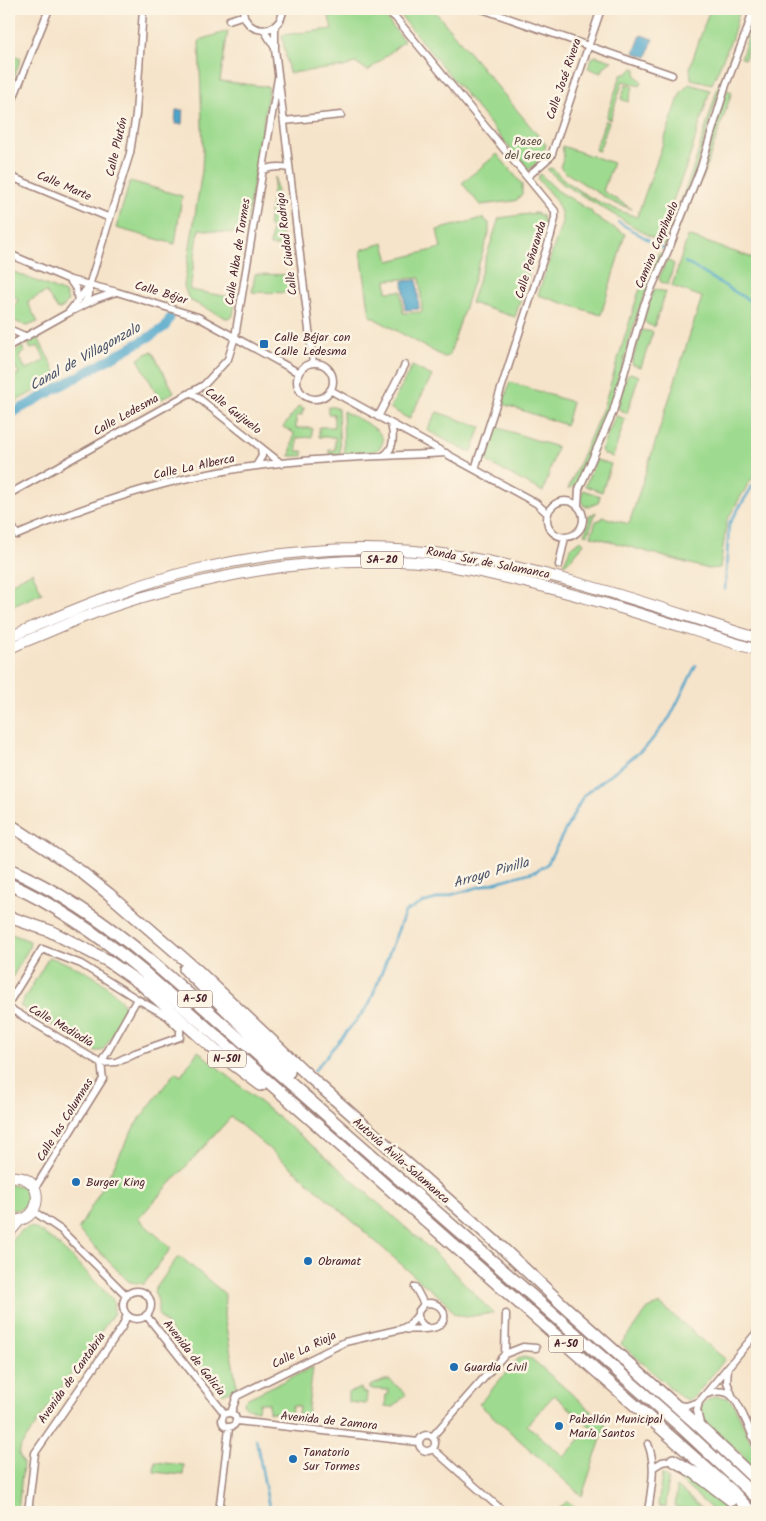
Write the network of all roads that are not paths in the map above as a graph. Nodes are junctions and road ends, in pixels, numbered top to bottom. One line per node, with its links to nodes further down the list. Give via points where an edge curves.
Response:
1 (49, 9): 18 (street)
2 (143, 9): 25 (street, Calle Plutón, via 130,153)
3 (283, 9): 12 (street)
4 (384, 9): 10 (street, Calle Peñaranda)
5 (392, 9): 10 (street, Calle Peñaranda)
6 (482, 9): 14 (street)
7 (600, 9): 14 (street, Calle José Rivera)
8 (753, 9): 48 (street, Camino Carpihuelo, via 701,167 644,305 613,412)
9 (243, 12): 11 (street); 13 (street, via 248,23)
10 (395, 17): 24 (street, Calle Peñaranda)
11 (229, 20)
12 (275, 26): 13 (street); 15 (street, Calle Ciudad Rodrigo)
13 (264, 30): 15 (street, Calle Ciudad Rodrigo)
14 (588, 46): 16 (street); 24 (street, Calle José Rivera, via 551,156)
15 (275, 49): 17 (street, Calle Ciudad Rodrigo)
16 (672, 75)
17 (278, 78): 20 (street, Calle Ciudad Rodrigo); 22 (street, Calle Alba de Tormes)
18 (9, 109)
19 (341, 115): 20 (street)
20 (284, 122): 21 (street, Calle Ciudad Rodrigo)
21 (289, 168): 22 (street); 35 (street, Calle Ciudad Rodrigo)
22 (263, 170): 33 (street, Calle Alba de Tormes)
23 (9, 176): 25 (street, Calle Marte)
24 (527, 177): 47 (street, Calle Peñaranda, via 555,211 555,218)
25 (110, 218): 28 (street, Calle Plutón)
26 (9, 254): 27 (street, Calle Béjar)
27 (70, 280): 28 (street, Calle Béjar); 30 (street)
28 (89, 286): 29 (street, Calle Béjar); 30 (street, Calle Plutón, via 90,295)
29 (118, 292): 30 (street); 33 (street, Calle Béjar, via 184,311)
30 (80, 304): 32 (street)
31 (9, 330): 32 (street)
32 (27, 337): 34 (street)
33 (235, 337): 37 (street, Calle Béjar); 39 (street, Calle Ledesma, via 222,367)
34 (9, 346)
35 (313, 363): 37 (street); 38 (street, via 321,364 330,371 333,379)
36 (405, 365): 40 (street)
37 (300, 373): 38 (street, via 298,384 306,396 321,398)
38 (330, 390): 40 (street)
39 (191, 392): 42 (street, Calle Guijuelo); 49 (street, Calle Ledesma)
40 (378, 417): 41 (street)
41 (391, 424): 43 (street); 44 (street, via 392,442)
42 (261, 448): 45 (street, Calle Guijuelo); 46 (street, Calle Guijuelo, via 262,456)
43 (446, 453): 44 (street, Calle La Alberca); 47 (street)
44 (383, 457): 45 (street, Calle La Alberca)
45 (282, 464): 46 (street, Calle La Alberca)
46 (256, 466): 55 (street, Calle La Alberca, via 141,490 81,509 17,535)
47 (475, 469): 51 (street)
48 (579, 489): 50 (street, Camino Carpihuelo); 53 (street, Camino Carpihuelo)
49 (9, 494)
50 (567, 501): 52 (street); 53 (street)
51 (536, 503): 52 (street); 54 (street)
52 (553, 505): 54 (street)
53 (578, 505): 56 (street, via 583,516 581,528 572,536)
54 (548, 514): 56 (street, via 551,530)
55 (9, 520)
56 (565, 537): 57 (street)
57 (559, 565)
58 (9, 637): 59 (main road, Ronda Sur de Salamanca / SA-20, via 130,589 197,569 295,552 355,549 400,550 491,562 585,584)
59 (757, 638)
60 (9, 649): 61 (main road, Ronda Sur de Salamanca / SA-20, via 135,599 204,580 295,564 401,560 456,567 538,584)
61 (757, 650)
62 (9, 824): 65 (highway, via 52,851)
63 (9, 869): 72 (highway, Autovía Ávila-Salamanca / A-50, via 68,900 121,936)
64 (9, 884): 71 (highway, A-50, via 63,913 117,950)
65 (109, 894): 72 (highway, via 267,1052 341,1118); 97 (highway)
66 (9, 918): 71 (highway, N-501, via 50,931 108,961 141,984 217,1052 305,1123)
67 (137, 999): 68 (street, via 81,964 42,949); 70 (street, Calle las Columnas); 70 (street, via 167,1016 180,1029 180,1037 116,1062)
68 (9, 1002)
69 (9, 1008): 70 (street, Calle Mediodía)
70 (101, 1062): 74 (street, Calle las Columnas, via 103,1079)
71 (330, 1137): 80 (highway, A-50)
72 (366, 1149): 110 (highway, Autovía Ávila-Salamanca / A-50)
73 (9, 1177): 74 (main road, via 28,1180)
74 (35, 1188): 75 (main road, via 37,1204)
75 (33, 1211): 78 (main road); 82 (street, via 61,1230)
76 (9, 1219): 78 (main road)
77 (414, 1219): 80 (highway)
78 (20, 1220): 79 (main road)
79 (9, 1233)
80 (447, 1239): 116 (highway, A-50, via 691,1454)
81 (415, 1287): 83 (street)
82 (126, 1296): 85 (street, via 123,1307); 86 (street, via 134,1291 145,1294 150,1307)
83 (424, 1304): 87 (street); 88 (street, via 433,1302 443,1310 441,1323)
84 (506, 1314): 92 (street)
85 (127, 1315): 86 (street, via 135,1318); 111 (street, Avenida de Cantabria, via 35,1453)
86 (146, 1315): 98 (street, Avenida de Galicia)
87 (418, 1316): 88 (street, via 421,1324); 89 (street, Calle La Rioja)
88 (429, 1328): 89 (street, Calle La Rioja)
89 (401, 1329): 98 (street, Calle La Rioja, via 345,1342 237,1396)
90 (757, 1332): 93 (street)
91 (536, 1348): 92 (street, via 523,1347)
92 (505, 1354): 102 (street)
93 (728, 1367): 94 (street); 95 (street, via 727,1382)
94 (706, 1395): 95 (street, via 721,1392); 96 (street)
95 (732, 1395): 105 (street)
96 (699, 1402): 97 (street); 101 (street)
97 (675, 1405): 101 (highway)
98 (228, 1414): 99 (street, via 236,1416); 100 (street, via 222,1422)
99 (237, 1421): 100 (street); 103 (street, Avenida de Zamora)
100 (229, 1428): 112 (street)
101 (701, 1428): 109 (highway)
102 (432, 1437): 103 (street, via 424,1435); 106 (street)
103 (418, 1442): 106 (street, via 423,1451)
104 (648, 1444): 108 (street)
105 (757, 1446)
106 (433, 1449): 113 (street)
107 (673, 1460): 108 (street); 115 (highway, via 695,1472)
108 (654, 1467): 114 (street)
109 (757, 1481)
110 (757, 1498)
111 (28, 1512)
112 (219, 1512)
113 (504, 1512)
114 (648, 1512)
115 (742, 1512)
116 (751, 1512)

